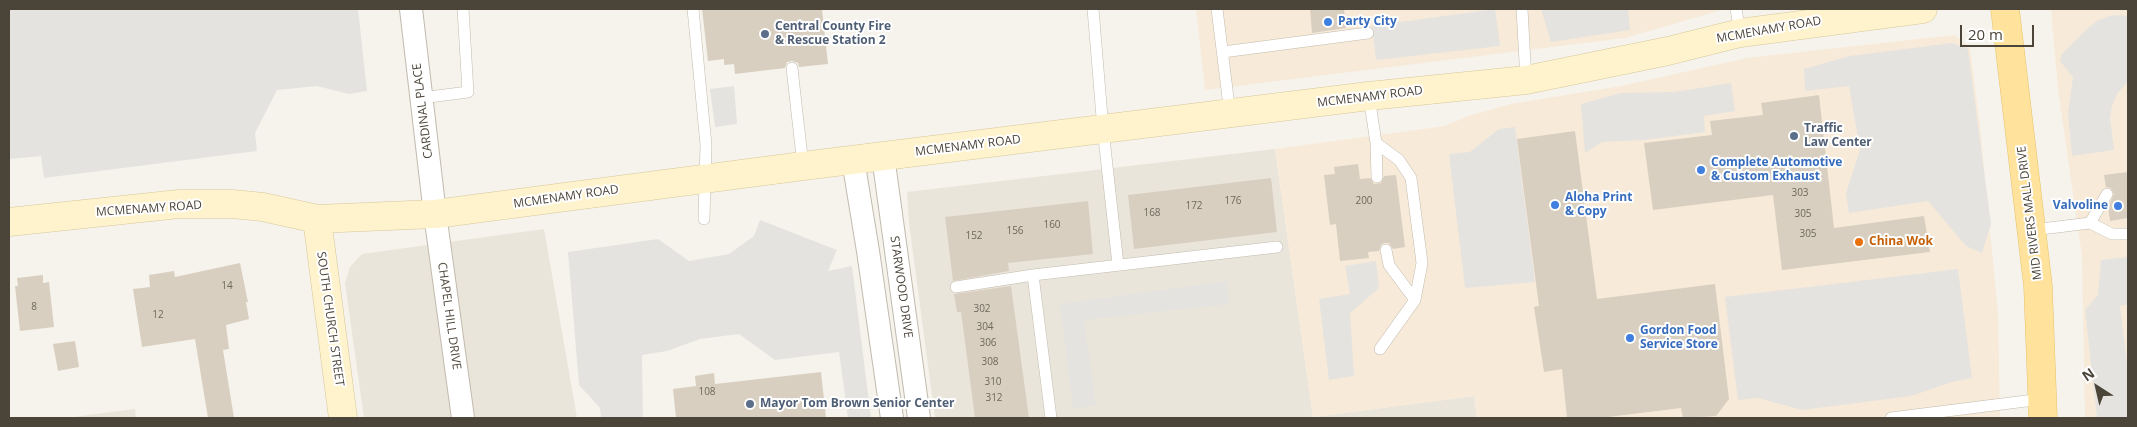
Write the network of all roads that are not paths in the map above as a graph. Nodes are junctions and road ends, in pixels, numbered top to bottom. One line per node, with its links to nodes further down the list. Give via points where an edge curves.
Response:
1 (410, 9): 15 (street, CARDINAL PLACE)
2 (463, 9): 15 (lane, via 468,92)
3 (693, 9): 23 (lane, via 706,145)
4 (1093, 9): 17 (lane)
5 (1217, 9): 11 (lane)
6 (1522, 9): 13 (lane)
7 (1923, 9): 9 (street, MCMENAMY ROAD)
8 (2005, 9): 30 (main road, MID RIVERS MALL DRIVE)
9 (1738, 21): 13 (street, MCMENAMY ROAD, via 1668,51)
10 (1368, 33): 11 (lane)
11 (1223, 52): 16 (lane)
12 (792, 68): 21 (lane)
13 (1526, 80): 14 (street, MCMENAMY ROAD)
14 (1369, 96): 16 (street, MCMENAMY ROAD); 18 (lane)
15 (421, 98): 25 (street, CARDINAL PLACE)
16 (1230, 114): 17 (street, MCMENAMY ROAD)
17 (1103, 129): 19 (street, MCMENAMY ROAD); 34 (lane)
18 (1376, 143): 22 (lane); 37 (lane, via 1399,160 1410,178 1422,263)
19 (883, 156): 20 (street, MCMENAMY ROAD); 43 (street, STARWOOD DRIVE)
20 (853, 160): 21 (street, MCMENAMY ROAD); 42 (street)
21 (803, 166): 23 (street, MCMENAMY ROAD)
22 (1377, 177)
23 (705, 178): 25 (street, MCMENAMY ROAD); 26 (lane)
24 (2106, 194): 29 (lane)
25 (434, 214): 27 (street, MCMENAMY ROAD); 41 (street, CHAPEL HILL DRIVE)
26 (704, 218)
27 (317, 219): 28 (street, MCMENAMY ROAD, via 263,207 179,204); 40 (street, SOUTH CHURCH STREET)
28 (9, 222)
29 (2090, 223): 30 (lane); 31 (lane, via 2112,234)
30 (2033, 230): 39 (main road, MID RIVERS MALL DRIVE)
31 (2128, 234)
32 (1277, 246): 34 (lane)
33 (1386, 250): 37 (lane, via 1389,265)
34 (1118, 266): 35 (lane)
35 (1033, 275): 36 (lane); 44 (lane)
36 (956, 287)
37 (1415, 300): 38 (lane)
38 (1380, 349)
39 (2043, 408): 45 (lane)
40 (343, 418)
41 (463, 418)
42 (892, 418)
43 (919, 418)
44 (1051, 418)
45 (1891, 418)

